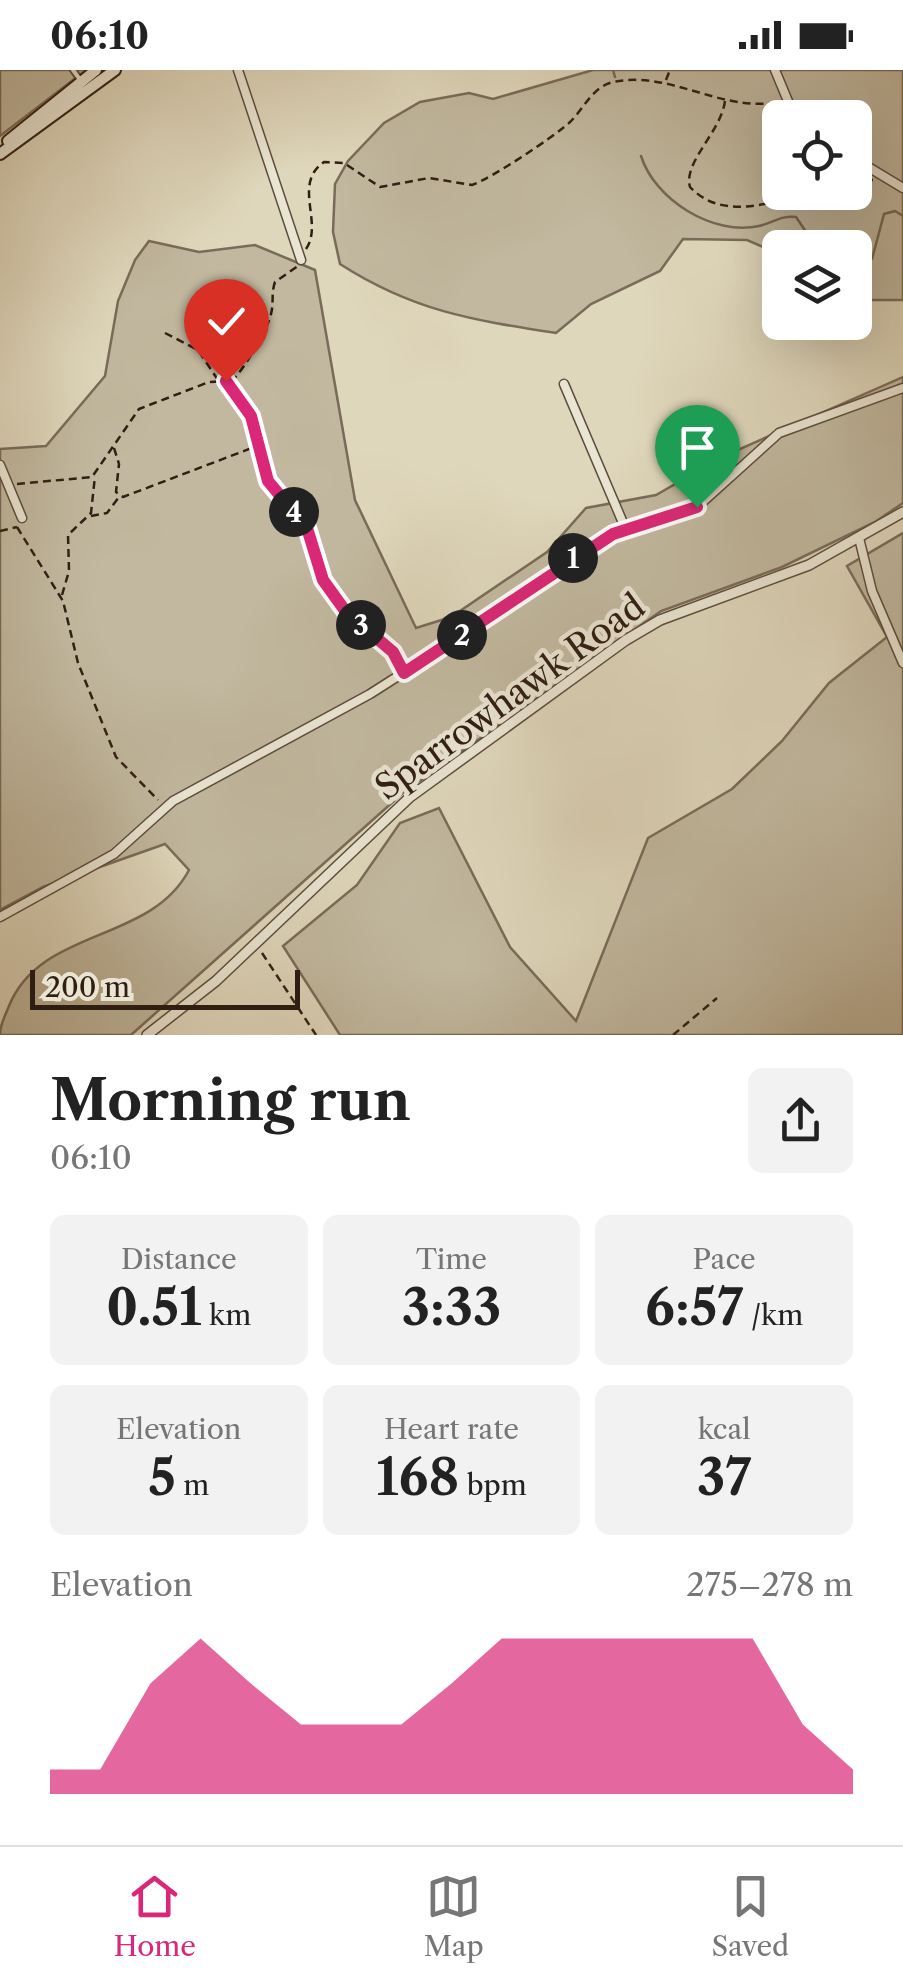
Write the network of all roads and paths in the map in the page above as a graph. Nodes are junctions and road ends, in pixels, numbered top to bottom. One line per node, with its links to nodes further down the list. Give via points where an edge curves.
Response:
1 (73, 70): 6 (lane)
2 (115, 70): 6 (main road)
3 (238, 70): 17 (street)
4 (670, 70): 7 (path)
5 (776, 70): 8 (street)
6 (88, 79): 11 (main road)
7 (665, 81): 9 (path); 17 (path, via 602,86 567,125 472,185 429,178 380,186 344,164 324,162 309,185 312,237)
8 (785, 100)
9 (725, 101): 10 (path); 16 (path, via 719,127 688,173 690,186 707,202 729,208)
10 (762, 103)
11 (0, 151)
12 (872, 169): 14 (street)
13 (872, 180): 14 (path)
14 (890, 180): 15 (street)
15 (903, 188)
16 (762, 201)
17 (299, 257): 20 (path, via 294,271 275,282 268,324)
18 (165, 333): 19 (path, via 198,350)
19 (218, 380): 20 (path); 24 (path, via 140,409)
20 (230, 383): 23 (path, via 251,416)
21 (564, 384): 32 (street)
22 (903, 388): 32 (street, via 778,433 697,507)
23 (258, 446): 28 (path); 37 (path, via 268,481 307,528 323,580 346,612 393,652)
24 (113, 448): 26 (path); 28 (path)
25 (0, 465): 27 (street)
26 (95, 474): 27 (path); 30 (path)
27 (8, 484): 31 (street)
28 (120, 496): 30 (path, via 107,513)
29 (903, 512): 34 (street, Sparrowhawk Road)
30 (90, 516): 35 (path, via 68,535)
31 (20, 522): 33 (path); 35 (path)
32 (626, 530): 37 (street)
33 (0, 531)
34 (859, 538): 36 (street, via 872,592); 40 (street, Sparrowhawk Road, via 626,640 410,797)
35 (62, 599): 38 (path, via 78,663 116,757)
36 (903, 663)
37 (404, 673): 38 (street)
38 (164, 807): 39 (street, via 114,854)
39 (0, 917)
40 (256, 944): 42 (street, Sparrowhawk Road); 43 (path)
41 (718, 998): 44 (path)
42 (147, 1035)
43 (316, 1035)
44 (673, 1035)

